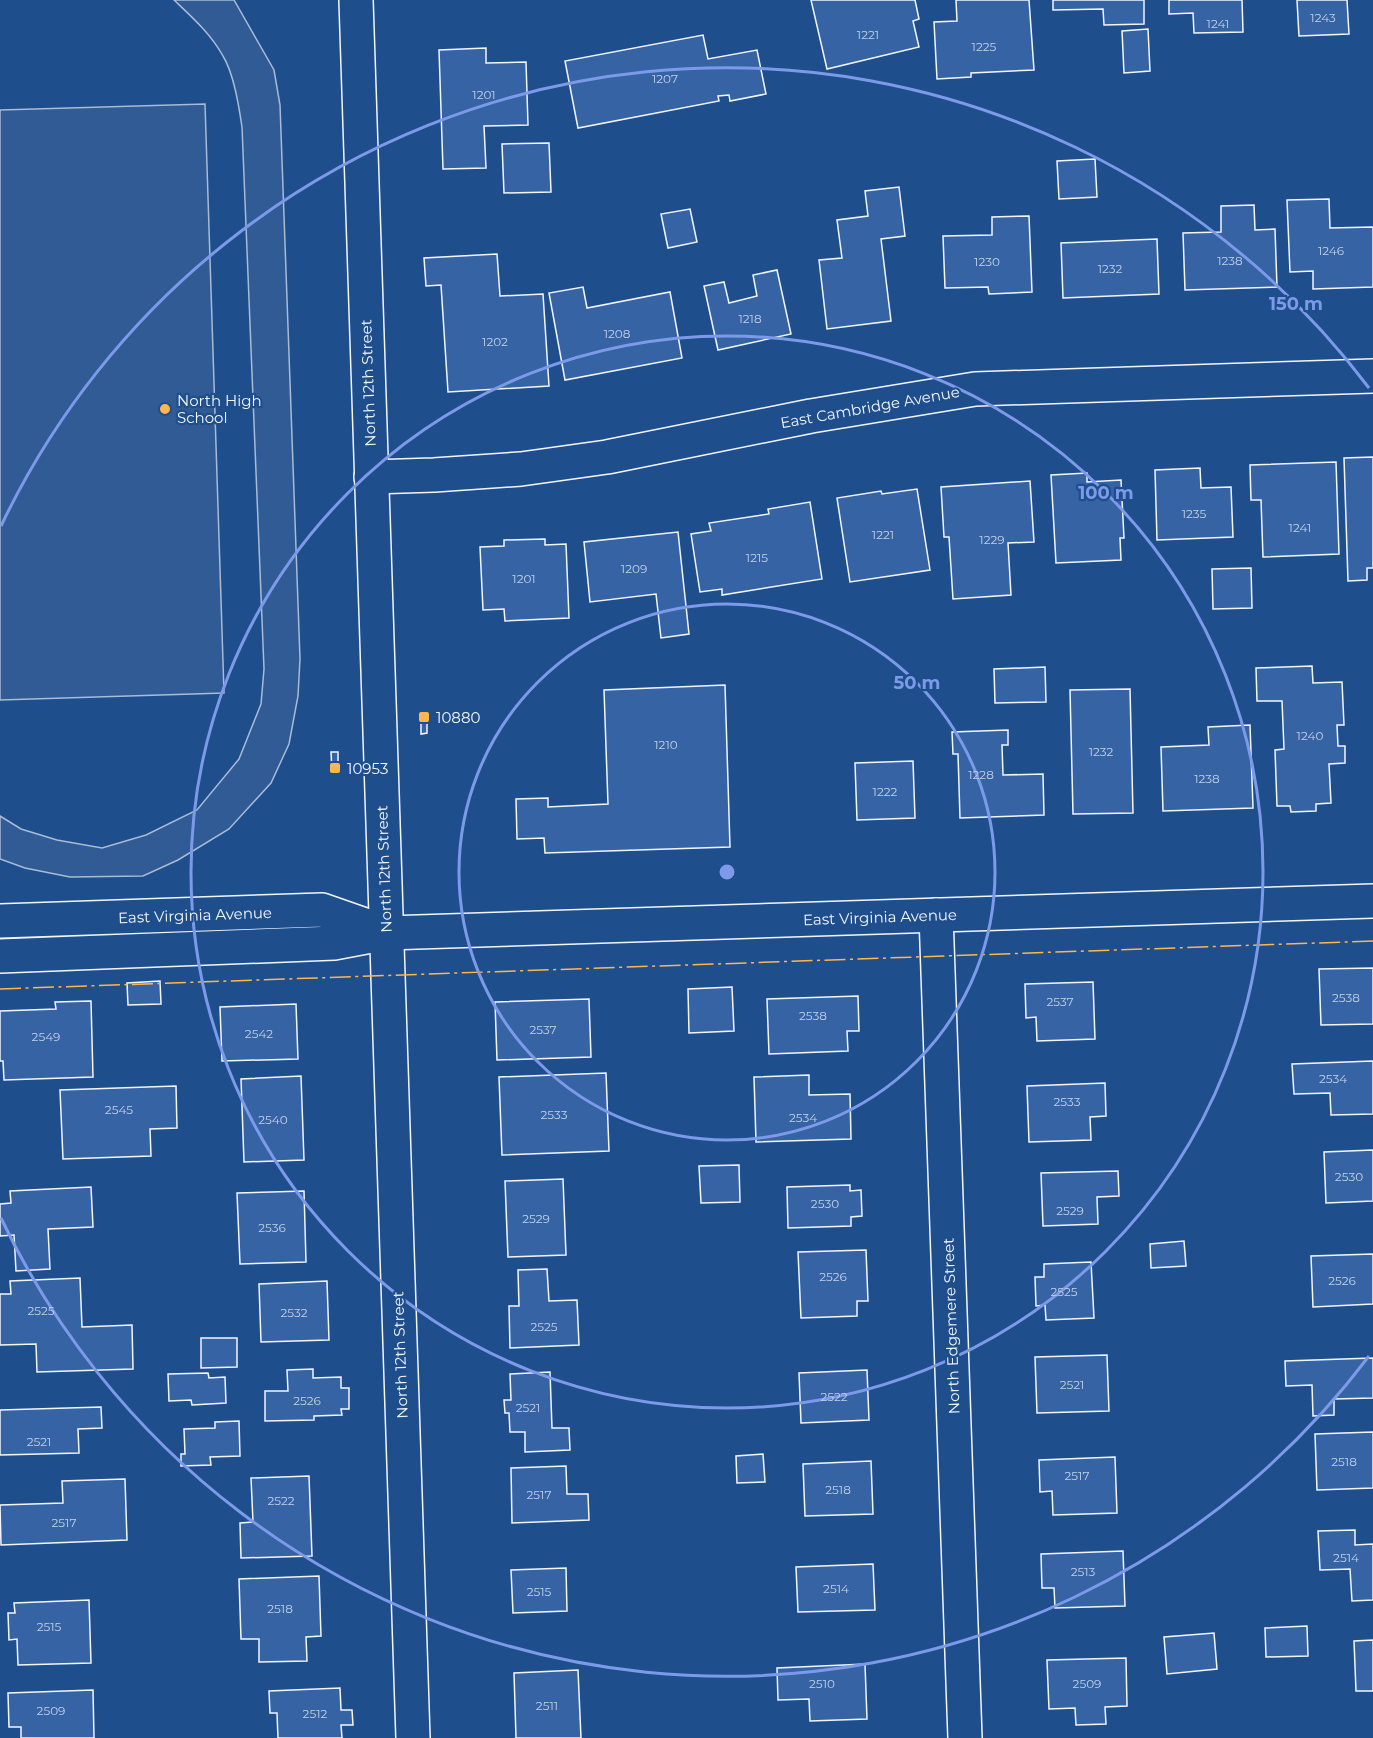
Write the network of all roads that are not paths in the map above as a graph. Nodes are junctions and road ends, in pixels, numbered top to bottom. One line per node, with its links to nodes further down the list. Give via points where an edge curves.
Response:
1 (356, 0): 3 (street, North 12th Street)
2 (1373, 376): 3 (street, East Cambridge Avenue, via 975,389 520,470)
3 (371, 477): 7 (street, North 12th Street)
4 (1373, 901): 5 (street, East Virginia Avenue)
5 (936, 915): 7 (street, East Virginia Avenue); 10 (street, North Edgemere Street)
6 (0, 921): 7 (street, East Virginia Avenue, via 322,910)
7 (387, 933): 8 (street, East Virginia Avenue, via 334,943); 9 (street, North 12th Street)
8 (0, 956)
9 (413, 1738)
10 (965, 1738)

